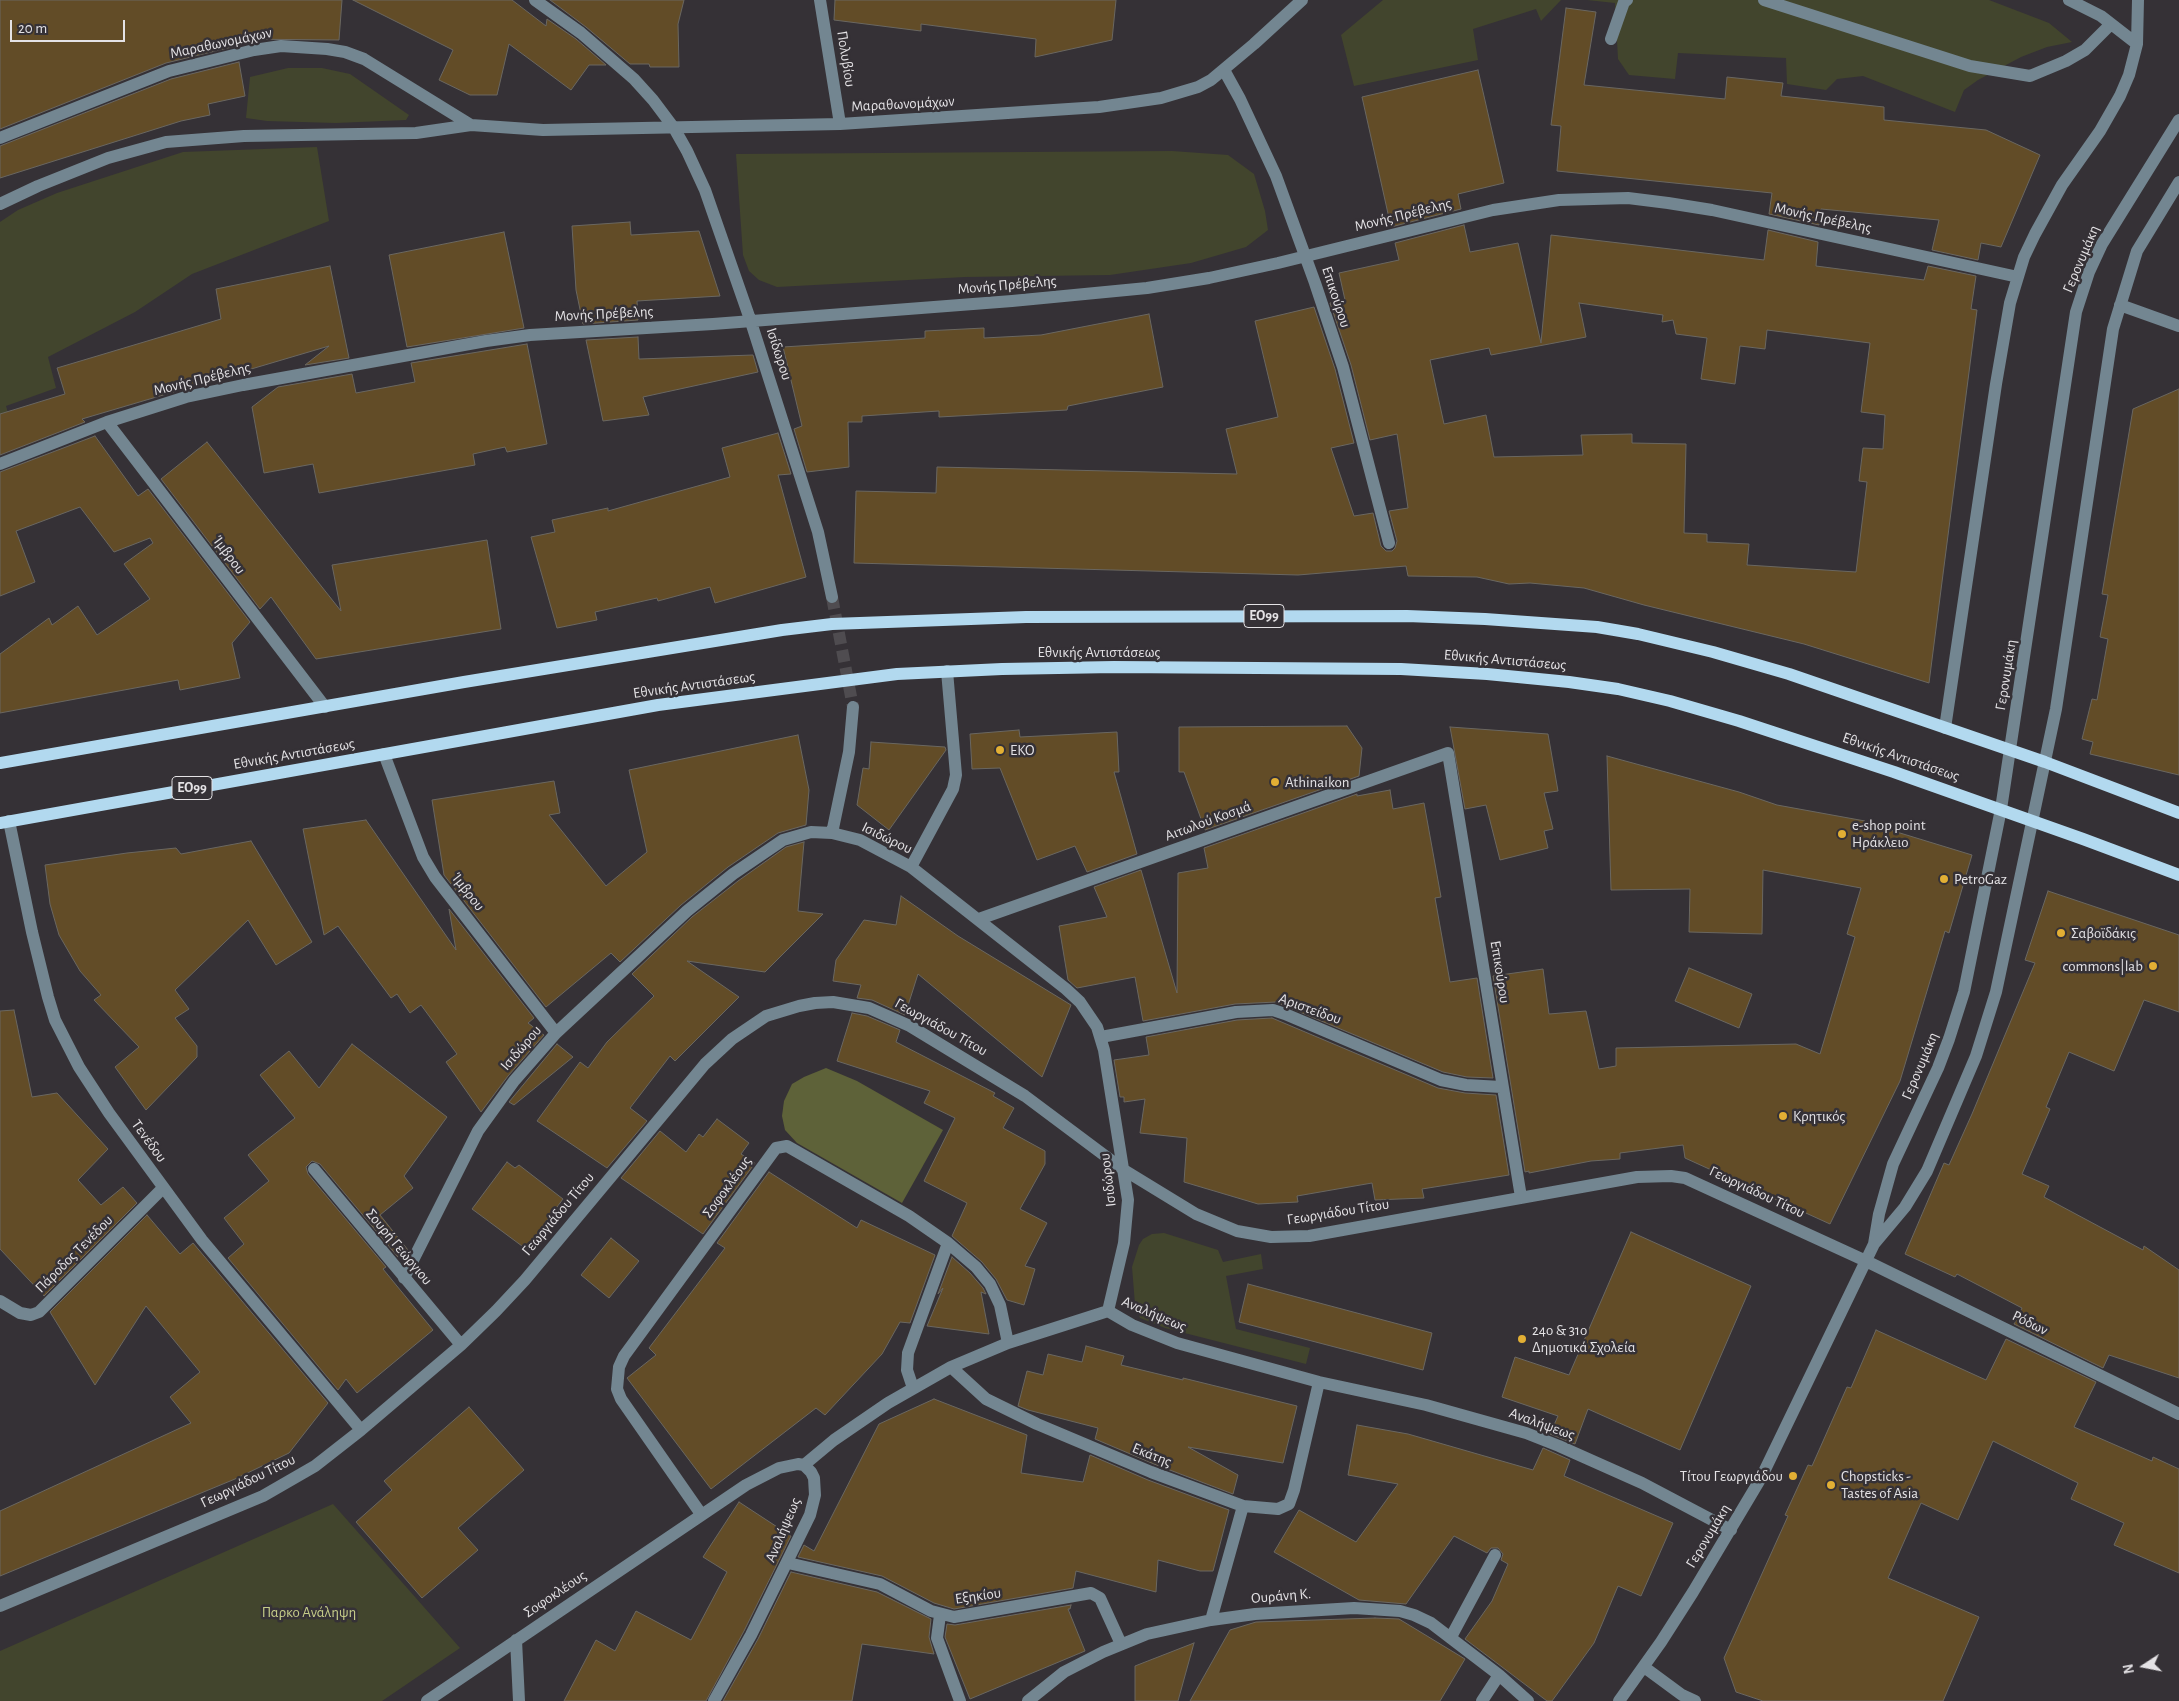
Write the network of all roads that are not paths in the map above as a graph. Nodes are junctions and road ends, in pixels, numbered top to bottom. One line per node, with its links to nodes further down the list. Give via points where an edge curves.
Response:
1 (535, 0): 15 (street, Ισίδωρου, via 614,60 653,100)
2 (820, 0): 13 (street, Πολυβίου)
3 (1302, 0): 11 (street, Μαραθωνομάχων)
4 (1627, 0): 9 (street)
5 (1764, 0): 8 (street, via 1970,66 2030,76 2085,50)
6 (2070, 0): 8 (street)
7 (2138, 0): 10 (street)
8 (2111, 24): 10 (street)
9 (1611, 39)
10 (2137, 44): 20 (street, via 2120,96 2047,211 2024,257)
11 (1224, 70): 13 (street, Μαραθωνομάχων, via 1198,87 1130,103); 19 (street, Επικούρου, via 1272,167)
12 (2179, 120): 32 (street, Γερονυμάκη, via 2102,244 2076,312)
13 (840, 124): 15 (street, Μαραθωνομάχων)
14 (471, 125): 15 (street, Μαραθωνομάχων, via 543,130); 16 (street, Μαραθωνομάχων, via 364,59 327,49 280,46 169,71); 18 (street, Μαραθωνομάχων, via 416,133 244,136 166,142 108,158)
15 (674, 128): 22 (street, Ισίδωρου, via 705,190)
16 (0, 138)
17 (2179, 182): 21 (street, Γερονυμάκη, via 2137,251)
18 (0, 204)
19 (1305, 256): 20 (street, Μονής Πρέβελης, via 1524,205 1559,200 1628,198 1712,210); 22 (street, Μονής Πρέβελης, via 1209,278 1147,288); 26 (street, Επικούρου, via 1342,367)
20 (2018, 277): 31 (street, via 2003,338)
21 (2120, 305): 23 (street); 35 (street, Γερονυμάκη, via 2108,361 2056,709)
22 (751, 322): 24 (street, Μονής Πρέβελης, via 486,340 211,391); 27 (street, Ισίδωρου, via 818,532)
23 (2179, 326)
24 (107, 422): 25 (street, Μονής Πρέβελης); 29 (street, Ίμβρου)
25 (0, 464)
26 (1389, 543)
27 (832, 598)
28 (947, 671): 34 (main road, Εθνικής Αντιστάσεως / ΕΟ99, via 896,674 658,705); 37 (main road, Εθνικής Αντιστάσεως / ΕΟ99, via 1114,667 1401,669 1569,682 1646,696 1739,721); 42 (street, via 956,775 953,789)
29 (326, 707): 31 (main road, ΕΟ99, via 832,624 1026,617 1407,616 1539,622 1638,634 1789,674); 36 (main road, ΕΟ99)
30 (853, 707): 41 (street, via 849,752)
31 (1944, 728): 32 (main road, ΕΟ99)
32 (2010, 751): 35 (main road, ΕΟ99); 37 (street, Γερονυμάκη)
33 (1448, 753): 44 (street, Αιτωλού Κοσμά); 47 (street, Επικούρου)
34 (384, 754): 40 (main road, Εθνικής Αντιστάσεως / ΕΟ99); 45 (street, Ίμβρου, via 411,830 427,864)
35 (2045, 762): 38 (main road, ΕΟ99); 39 (street, Γερονυμάκη)
36 (0, 763)
37 (2001, 809): 39 (main road, Εθνικής Αντιστάσεως / ΕΟ99); 53 (street, Γερονυμάκη, via 1958,1014 1938,1068 1893,1164)
38 (2179, 813)
39 (2032, 820): 43 (main road, Εθνικής Αντιστάσεως / ΕΟ99); 53 (street, Γερονυμάκη, via 1996,992 1976,1056 1919,1185 1894,1222)
40 (4, 822): 50 (street, Τενέδου, via 55,1020 91,1088)
41 (832, 833): 42 (street, Ισιδώρου, via 860,840); 45 (street, Ισιδώρου, via 811,832 783,840 733,874 673,924)
42 (911, 867): 44 (street, Ισιδώρου)
43 (2179, 875)
44 (979, 919): 46 (street, Ισιδώρου, via 1080,1002)
45 (556, 1033): 55 (street, Ισιδώρου, via 514,1081 478,1131)
46 (1101, 1038): 47 (street, Αριστείδου, via 1236,1012 1273,1010 1442,1080); 49 (street, Ισιδώρου)
47 (1501, 1087): 51 (street, Επικούρου)
48 (314, 1169): 55 (street, Σουρή Γεώργιου)
49 (1124, 1170): 51 (street, Γεωργιάδου Τίτου, via 1196,1214 1237,1230 1271,1237 1309,1236); 57 (street, Ισιδώρου, via 1127,1220); 59 (street, Γεωργιάδου Τίτου, via 1025,1096 910,1026 852,1004 815,1003 782,1010 747,1027 705,1064 525,1280)
50 (163, 1188): 56 (street, Πάροδος Τενέδου, via 39,1312 30,1315 20,1313); 64 (street, Τενέδου, via 202,1240)
51 (1521, 1197): 54 (street, Γεωργιάδου Τίτου, via 1637,1177 1685,1178)
52 (948, 1242): 58 (street, Σοφοκλέους, via 990,1284 1000,1306); 62 (street, via 908,1353 907,1370); 67 (street, Σοφοκλέους, via 788,1146 776,1148 619,1367 617,1389 621,1399)
53 (1874, 1244): 54 (street, Γερονυμάκη)
54 (1866, 1260): 63 (street, Ρόδων); 68 (street, Γερονυμάκη, via 1761,1478)
55 (404, 1278): 59 (street, Σουρή Γεώργιου)
56 (0, 1302)
57 (1108, 1311): 58 (street, Αναλήψεως); 61 (street, Αναλήψεως, via 1132,1325 1177,1343)
58 (1008, 1343): 60 (street, Αναλήψεως)
59 (460, 1345): 64 (street, Γεωργιάδου Τίτου)
60 (951, 1367): 62 (street, Αναλήψεως); 66 (street, Εκάτης, via 986,1398 1036,1424)
61 (1319, 1382): 66 (street, Εκάτης, via 1289,1504 1278,1510); 68 (street, Αναλήψεως, via 1426,1405 1526,1434 1642,1482)
62 (913, 1388): 65 (street, Αναλήψεως, via 834,1440)
63 (2179, 1414)
64 (360, 1430): 71 (street, Γεωργιάδου Τίτου, via 315,1466 263,1496)
65 (804, 1465): 67 (street, Σοφοκλέους, via 768,1472); 70 (street, Αναλήψεως, via 814,1478 814,1505)
66 (1243, 1506): 73 (street)
67 (701, 1514): 75 (street, Σοφοκλέους)
68 (1731, 1530): 77 (street, Γερονυμάκη)
69 (1495, 1555): 74 (street)
70 (788, 1563): 72 (street, Εξηκίου, via 880,1584); 82 (street, Αναλήψεως)
71 (0, 1606)
72 (940, 1615): 76 (street, Εξηκίου, via 966,1617 1092,1593 1100,1598); 83 (street, via 937,1638)
73 (1211, 1620): 74 (street, Ουράνη Κ., via 1254,1614 1379,1608 1414,1615); 76 (street, Ουράνη Κ., via 1147,1634)
74 (1451, 1637): 78 (street, Ουράνη Κ.)
75 (516, 1640): 80 (street, Σοφοκλέους); 81 (street)
76 (1121, 1644): 79 (street, Ουράνη Κ., via 1064,1672)
77 (1644, 1667): 86 (street, Γερονυμάκη); 87 (street, via 1682,1695)
78 (1499, 1675): 84 (street); 85 (street, Ουράνη Κ.)
79 (1029, 1700)
80 (427, 1701)
81 (519, 1701)
82 (714, 1701)
83 (960, 1701)
84 (1482, 1701)
85 (1528, 1701)
86 (1619, 1701)
87 (1696, 1701)

